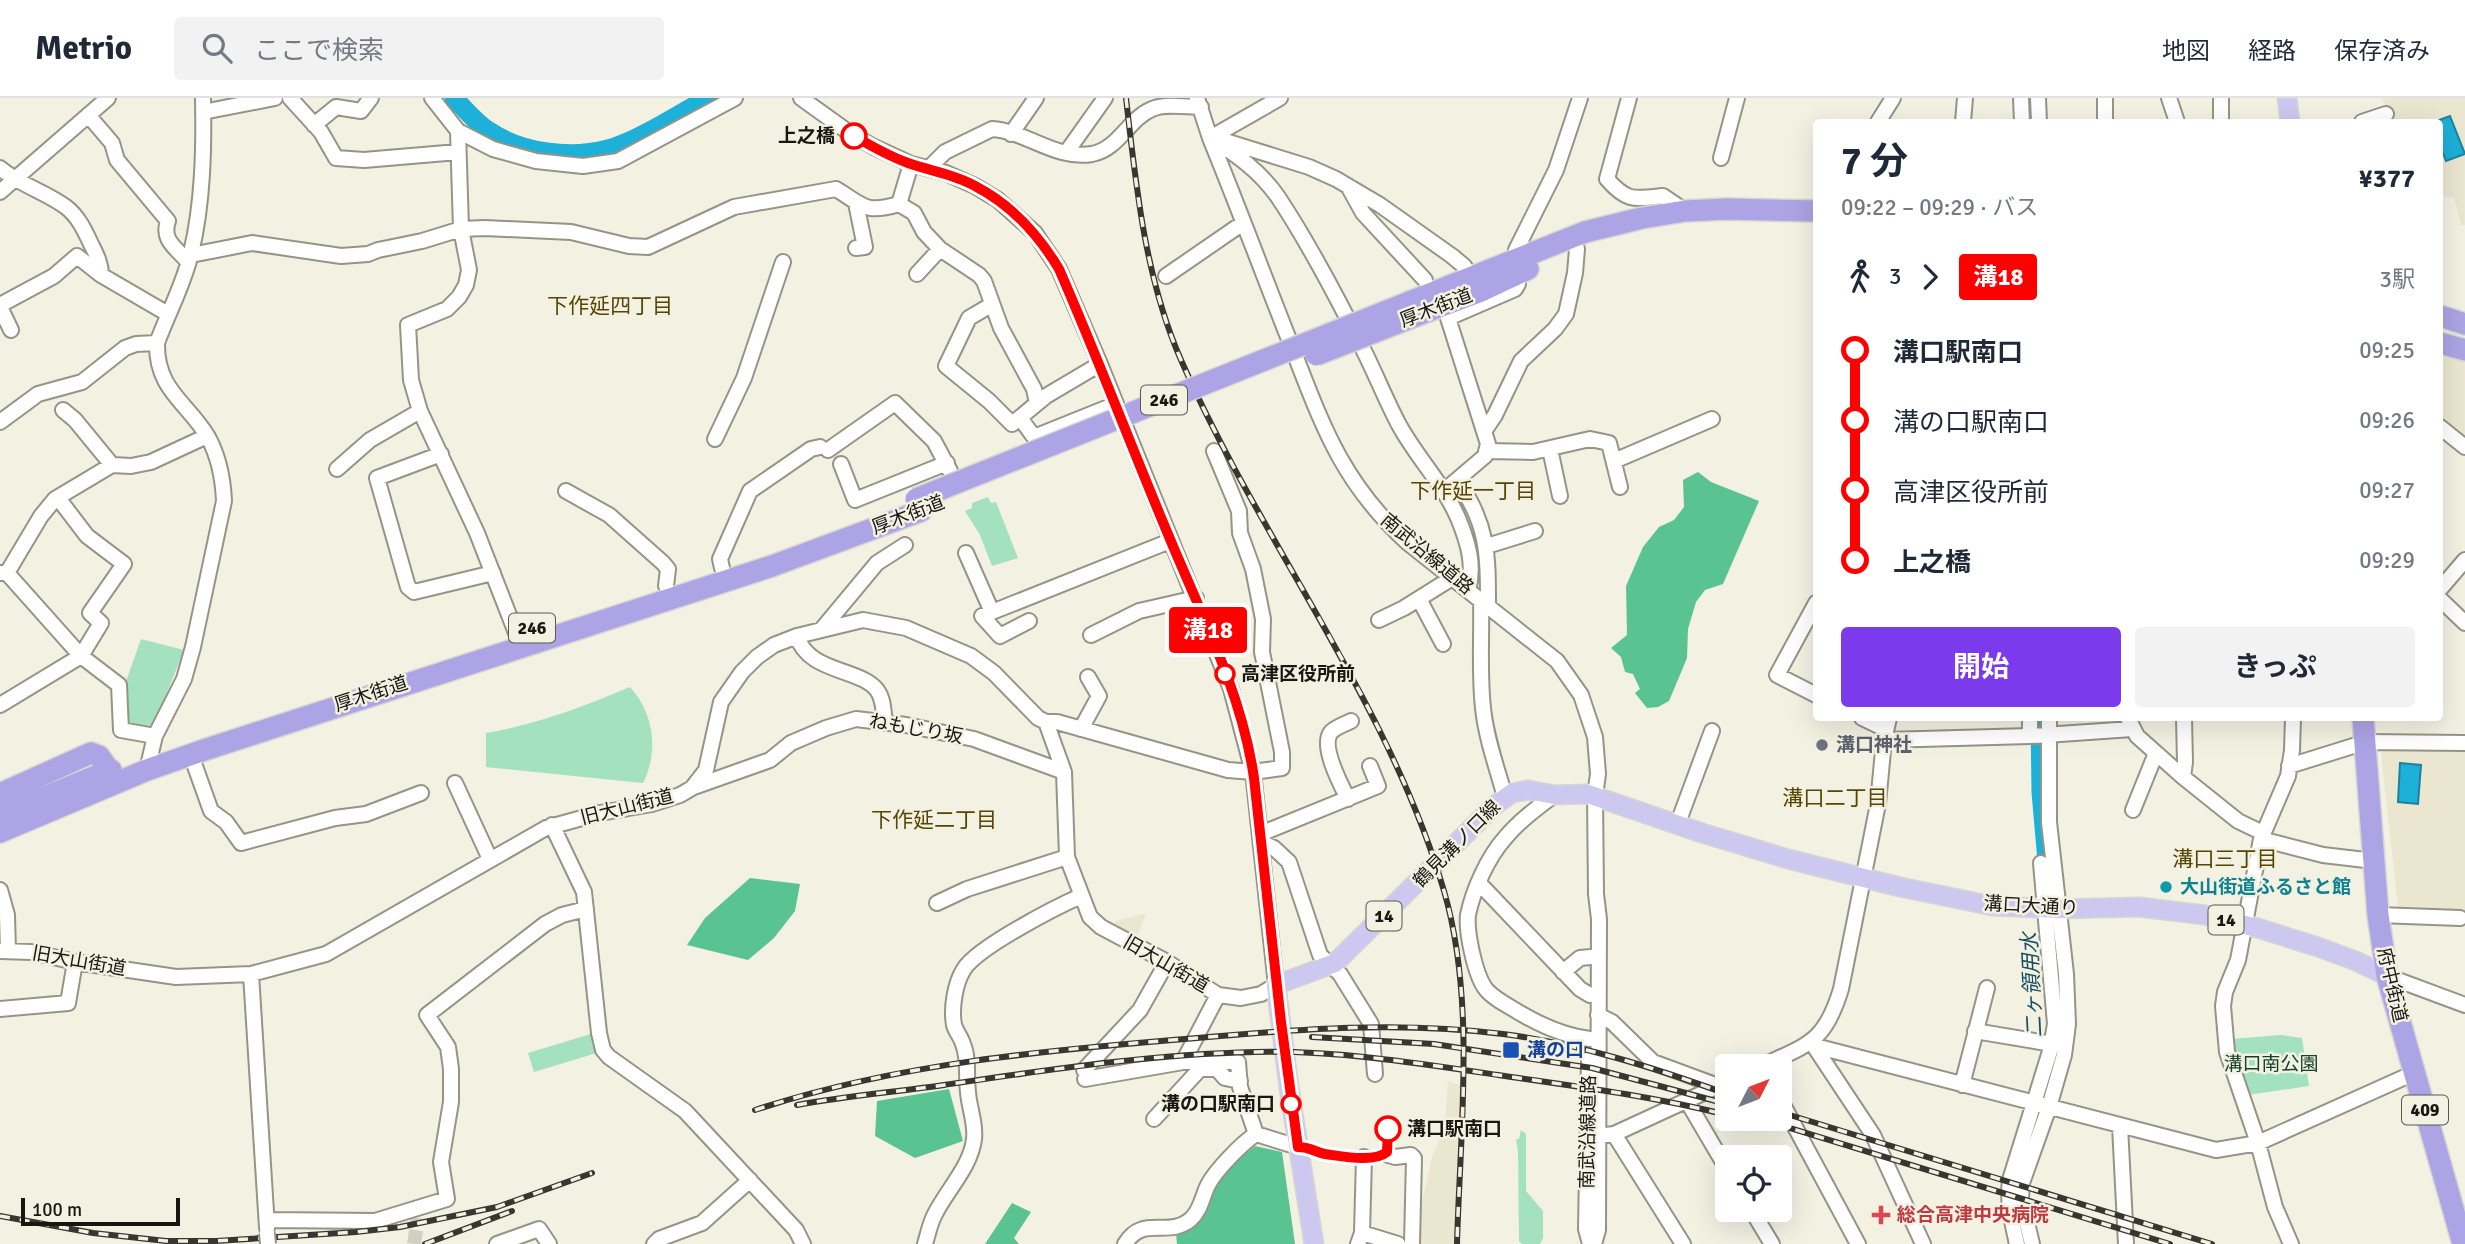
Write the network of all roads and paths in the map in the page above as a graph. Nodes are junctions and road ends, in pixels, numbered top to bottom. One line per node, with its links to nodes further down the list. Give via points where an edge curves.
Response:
1 (108, 98): 25 (street)
2 (275, 98): 23 (street)
3 (290, 98): 35 (street)
4 (371, 98): 35 (street, via 361,111 336,107)
5 (432, 98): 36 (street)
6 (735, 98): 36 (street, via 618,161 583,166 507,155)
7 (802, 98): 42 (street, via 851,134)
8 (1036, 98): 37 (street)
9 (1105, 98): 40 (street)
10 (1280, 98): 38 (street)
11 (1580, 98): 60 (street, via 1556,170 1516,250)
12 (1629, 98): 50 (street, via 1607,179 1633,200 1663,196)
13 (1737, 98): 41 (street)
14 (1893, 98): 26 (street)
15 (1965, 98): 27 (street)
16 (2021, 98): 28 (street)
17 (2038, 98): 29 (street)
18 (2105, 98): 30 (street)
19 (2169, 98): 31 (street)
20 (2221, 98): 32 (street)
21 (2287, 98): 33 (main road)
22 (1199, 103): 38 (street, 南武沿線道路); 40 (street, via 1153,108 1100,152)
23 (203, 105): 58 (street, via 199,200)
24 (2386, 114): 34 (street)
25 (88, 115): 45 (street); 58 (street, via 113,143 117,160 168,220 166,238)
26 (1880, 119)
27 (1963, 119)
28 (2022, 119)
29 (2039, 119)
30 (2105, 119)
31 (2177, 119)
32 (2221, 119)
33 (2290, 119)
34 (2371, 119)
35 (314, 125): 39 (street, via 336,158)
36 (458, 131): 39 (street)
37 (1011, 134): 40 (street); 44 (street, via 992,129 945,152)
38 (1210, 138): 46 (street, via 1309,167); 53 (street, 南武沿線道路); 102 (street, via 1239,155 1277,196 1399,424)
39 (458, 152): 54 (street)
40 (1066, 153)
41 (1721, 158)
42 (911, 164): 44 (street); 49 (street)
43 (0, 168): 45 (street)
44 (929, 168): 79 (street, via 975,186 1035,233 1059,269)
45 (14, 179): 47 (street); 62 (street, via 67,208 92,246)
46 (1347, 185): 64 (street, via 1363,213); 65 (street, via 1437,244 1464,266)
47 (0, 192)
48 (856, 203): 49 (street, via 870,209); 54 (street, via 836,189 734,207 648,247 545,229); 55 (street, via 865,247)
49 (899, 204): 56 (street, via 914,213)
50 (1685, 211): 51 (highway, 厚木街道 / 246); 60 (highway, 厚木街道 / 246, via 1585,232)
51 (1813, 211)
52 (1813, 222): 57 (highway, 厚木街道 / 246, via 1667,225)
53 (1243, 223): 63 (street); 116 (street, 南武沿線道路, via 1339,461 1387,524)
54 (461, 229): 58 (street, via 368,254 341,256 252,243); 83 (street, via 470,270 466,285 447,309 408,325 411,380)
55 (856, 248)
56 (940, 249): 61 (street); 67 (street, via 979,275)
57 (1577, 249): 60 (highway, 厚木街道 / 246); 88 (street, via 1566,314 1521,361)
58 (190, 258): 70 (street)
59 (783, 262): 90 (street, via 744,379)
60 (1516, 267): 65 (highway, 厚木街道 / 246); 88 (street, via 1516,289 1448,318)
61 (917, 274)
62 (101, 275): 68 (street, via 77,256 54,276); 70 (street)
63 (1166, 276)
64 (1425, 280)
65 (1476, 285): 106 (highway, 厚木街道 / 246, bridge)
66 (2443, 303): 69 (highway)
67 (991, 305): 80 (street); 84 (street, via 970,318 946,366 1012,424)
68 (0, 306): 73 (street)
69 (2465, 309)
70 (168, 314): 76 (street)
71 (2443, 317): 72 (highway)
72 (2465, 324)
73 (11, 330)
74 (2443, 330): 75 (highway)
75 (2465, 337)
76 (158, 343): 86 (street, via 125,348 82,382 38,394); 89 (street, via 161,373 169,390)
77 (2443, 344): 78 (highway)
78 (2465, 350)
79 (1100, 364): 80 (street); 81 (street)
80 (1037, 403): 84 (street)
81 (1116, 404): 84 (street, via 1034,437); 108 (street)
82 (64, 410): 98 (street)
83 (420, 411): 96 (street); 99 (street, via 370,440)
84 (1020, 418)
85 (1712, 419): 97 (street)
86 (0, 422)
87 (2443, 429): 91 (street)
88 (1485, 430): 94 (street)
89 (207, 436): 98 (street, via 151,462); 155 (street, via 223,481 222,516 187,668)
90 (715, 439)
91 (2465, 446)
92 (1550, 449): 94 (street); 97 (street, via 1590,439 1609,443); 104 (street)
93 (827, 451): 93 (street, via 895,403 934,441 948,467 855,500); 113 (street, via 811,449 750,491 720,559)
94 (1486, 451): 100 (street)
95 (1214, 452): 161 (street, via 1239,511 1240,533 1253,569 1263,619 1262,652 1282,752 1282,768)
96 (441, 454): 115 (street); 115 (street, via 377,478 408,587 414,592)
97 (1614, 461): 101 (street)
98 (112, 465): 105 (street)
99 (337, 469)
100 (1457, 480): 102 (street); 110 (street, via 1474,506)
101 (1620, 487)
102 (1445, 489): 119 (street, via 1466,541 1473,572)
103 (566, 491): 117 (street, via 609,515 663,563 668,569)
104 (1560, 496)
105 (58, 498): 114 (street); 134 (street, via 87,536 124,564 90,613 101,623)
106 (918, 505): 113 (highway, 厚木街道 / 246); 156 (highway, 厚木街道 / 246, via 772,566)
107 (1535, 531): 110 (street)
108 (1170, 541): 120 (street); 125 (street)
109 (905, 545): 129 (street, via 877,564)
110 (1487, 546): 123 (street)
111 (966, 553): 125 (street)
112 (2465, 560): 118 (street)
113 (722, 568): 117 (highway, 厚木街道 / 246)
114 (3, 573): 134 (street)
115 (493, 573): 130 (street)
116 (1452, 578): 119 (street, 南武沿線道路); 121 (street)
117 (666, 586): 130 (highway, 厚木街道 / 246)
118 (2443, 586)
119 (1468, 590): 123 (street, 南武沿線道路)
120 (1196, 598): 131 (street, via 1139,611); 161 (street, via 1231,689)
121 (1419, 599): 126 (street); 133 (street)
122 (2443, 602): 128 (street)
123 (1485, 603): 168 (street, 南武沿線道路, via 1550,654 1576,686 1595,737); 169 (street, via 1480,682)
124 (1813, 609): 136 (street, via 1777,676)
125 (992, 612): 127 (street, via 982,616 1000,636)
126 (1378, 620)
127 (1029, 621)
128 (2465, 623)
129 (821, 630): 132 (street, 旧大山街道); 145 (street, 旧大山街道, via 863,620 906,628 971,656)
130 (516, 633): 155 (highway, 厚木街道 / 246)
131 (1091, 635)
132 (797, 636): 144 (street, via 800,645 828,667 871,684 882,701); 164 (street, 旧大山街道, via 757,657 731,687 721,702 706,770)
133 (1443, 644)
134 (81, 656): 137 (street); 155 (street, via 119,685 121,730)
135 (1088, 677): 148 (street, via 1099,696)
136 (1813, 694)
137 (0, 705)
138 (1869, 721): 149 (street)
139 (2032, 721): 151 (street)
140 (2047, 721): 151 (street)
141 (2184, 721): 162 (street)
142 (2293, 721): 158 (street)
143 (2363, 721): 152 (highway, 府中街道 / 409)
144 (885, 722): 160 (street, ねもじり坂, via 974,739); 164 (street, ねもじり坂, via 856,719 825,728 791,743 770,760)
145 (1046, 722): 148 (street); 160 (street, 旧大山街道)
146 (1351, 722): 170 (street, via 1333,730 1328,738 1328,751)
147 (2130, 723): 151 (street); 154 (street)
148 (1081, 729): 161 (street)
149 (1886, 729): 151 (street); 182 (street)
150 (1712, 731): 173 (street)
151 (2040, 735): 189 (street)
152 (2366, 742): 153 (street); 158 (street); 180 (highway, 府中街道 / 409)
153 (2465, 743)
154 (2156, 752): 162 (street); 171 (street)
155 (150, 754): 156 (highway, 厚木街道 / 246); 159 (highway, 厚木街道 / 246); 175 (highway, 厚木街道 / 246)
156 (191, 755): 165 (street, via 211,811 241,843 366,814)
157 (1370, 766): 170 (street, via 1378,786)
158 (2289, 766): 176 (street)
159 (109, 770): 166 (highway, via 91,753); 172 (highway, 厚木街道 / 246)
160 (1064, 772): 178 (street, 旧大山街道)
161 (1253, 772): 177 (street)
162 (2183, 777): 176 (street)
163 (455, 783): 179 (street)
164 (692, 788): 174 (street, 旧大山街道, via 652,804)
165 (421, 793)
166 (0, 794)
167 (1554, 796): 168 (main road, 鶴見溝ノ口線 / 14); 169 (main road, 鶴見溝ノ口線 / 14, via 1528,790); 183 (street, via 1505,837)
168 (1595, 796): 173 (main road, 溝口大通り / 14); 185 (street, 南武沿線道路)
169 (1505, 797): 197 (main road, 鶴見溝ノ口線 / 14)
170 (1348, 799): 177 (street)
171 (2133, 810)
172 (0, 815)
173 (1678, 823): 182 (main road, 溝口大通り / 14, via 1788,859)
174 (552, 825): 179 (street, 旧大山街道); 188 (street, via 582,885)
175 (0, 832)
176 (2262, 836): 180 (street, via 2323,855); 192 (street)
177 (1260, 838): 197 (street, via 1289,862 1320,954); 201 (street)
178 (1068, 857): 186 (street, 旧大山街道); 187 (street)
179 (490, 859): 199 (street, 旧大山街道, via 326,954)
180 (2374, 861): 190 (highway, 府中街道 / 409)
181 (2040, 863): 189 (street)
182 (1864, 877): 189 (main road, 溝口大通り / 14, via 1993,906); 210 (street, via 1834,1012)
183 (1479, 883): 198 (street); 209 (street, via 1468,917 1475,969 1486,990 1538,1024)
184 (0, 890): 193 (street, via 7,915)
185 (1596, 894): 194 (street, 南武沿線道路); 207 (street, 南武沿線道路)
186 (1081, 896): 196 (street, 旧大山街道, via 1090,917 1101,927); 241 (street, via 1051,909 975,957 956,988 953,1018 965,1053 974,1141 933,1217)
187 (937, 903)
188 (586, 909): 233 (street, via 603,1050 685,1111); 235 (street, via 545,924 427,1015 449,1047 452,1102 441,1162 447,1199 419,1212 375,1221)
189 (2051, 909): 192 (main road, 溝口大通り / 14, via 2151,907); 211 (street); 221 (street, via 2069,1002 2068,1024 2064,1055)
190 (2378, 915): 191 (street); 200 (highway, 府中街道 / 409)
191 (2460, 918)
192 (2245, 925): 200 (main road, 溝口大通り / 14, via 2318,947); 228 (street, via 2225,992 2223,1028)
193 (4, 951): 195 (street, 旧大山街道)
194 (1591, 957): 198 (street, via 1580,958); 204 (street, 南武沿線道路)
195 (75, 962): 199 (street, 旧大山街道, via 176,977); 206 (street, via 68,1003)
196 (1167, 962): 203 (street, 旧大山街道); 213 (street, via 1140,1010 1085,1074)
197 (1331, 966): 201 (main road, 鶴見溝ノ口線 / 14); 215 (street, via 1371,1024)
198 (1563, 972): 204 (street)
199 (251, 974): 235 (street)
200 (2387, 976): 205 (street, 溝口大通り); 214 (highway, 府中街道 / 409)
201 (1276, 985): 203 (street, 旧大山街道, via 1241,998); 229 (main road)
202 (1987, 988): 208 (street)
203 (1218, 995): 213 (street)
204 (1590, 995): 209 (street, 南武沿線道路)
205 (2465, 1005)
206 (0, 1009)
207 (1598, 1015): 217 (street, via 1612,1022 1653,1062); 227 (street, 南武沿線道路)
208 (1975, 1031): 211 (street); 218 (street)
209 (1590, 1039): 227 (street, 南武沿線道路)
210 (1811, 1042): 212 (street); 218 (street); 250 (street, via 1873,1135)
211 (2052, 1044): 221 (street)
212 (1786, 1054)
213 (1183, 1062): 216 (street, via 1238,1062)
214 (2414, 1073): 228 (street); 255 (highway, 府中街道 / 409)
215 (1375, 1074)
216 (1240, 1081): 222 (street, via 1217,1069 1200,1069); 225 (street)
217 (1715, 1081)
218 (1962, 1085): 221 (street)
219 (1715, 1088): 220 (street)
220 (1687, 1101): 226 (street); 230 (street)
221 (2042, 1106): 224 (street); 251 (street, via 2010,1180 2008,1194); 252 (street, via 2022,1183)
222 (1154, 1119)
223 (1792, 1121): 249 (street)
224 (2120, 1126): 228 (street, via 2216,1150); 253 (street)
225 (1256, 1134): 229 (street); 242 (street, via 1218,1171 1192,1218 1180,1227 1141,1228)
226 (1614, 1134): 227 (street); 247 (street)
227 (1593, 1138): 246 (street, 南武沿線道路, via 1586,1229)
228 (2258, 1143): 254 (street)
229 (1298, 1147): 243 (main road)
230 (1715, 1149)
231 (1385, 1154): 245 (street, via 1414,1158)
232 (1364, 1157): 236 (street)
233 (750, 1180): 239 (street, via 702,1223); 240 (street, via 796,1230)
234 (1759, 1222): 248 (street)
235 (267, 1232)
236 (1360, 1239): 244 (street)
237 (496, 1244): 238 (street, via 539,1229)
238 (549, 1244)
239 (654, 1244)
240 (803, 1244)
241 (925, 1244)
242 (1125, 1244)
243 (1314, 1244)
244 (1398, 1244)
245 (1412, 1244)
246 (1592, 1244)
247 (1683, 1244)
248 (1772, 1244)
249 (1858, 1244)
250 (1923, 1244)
251 (2017, 1244)
252 (2032, 1244)
253 (2126, 1244)
254 (2291, 1244)
255 (2463, 1244)

